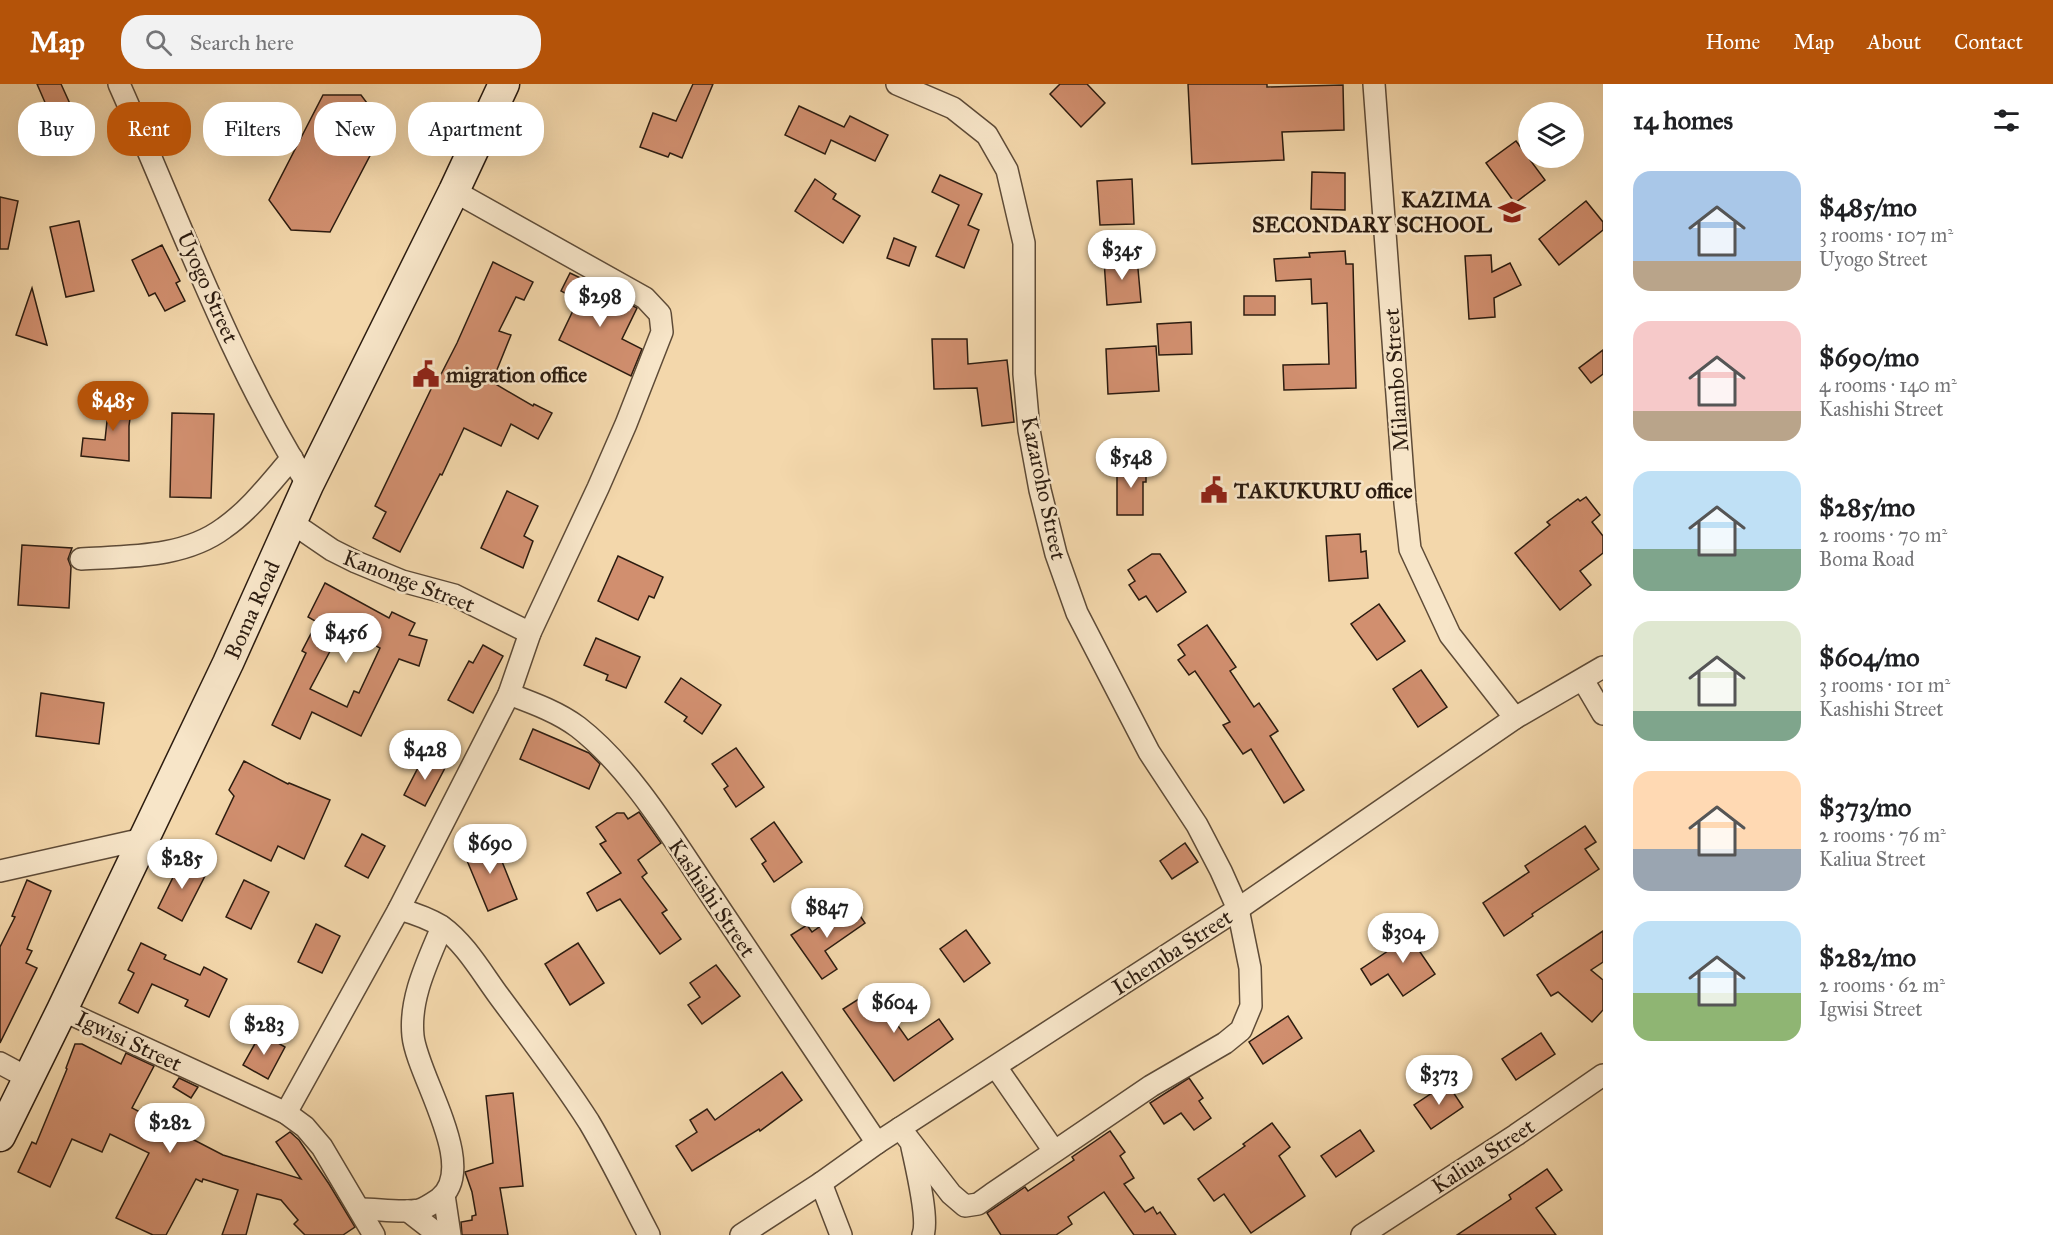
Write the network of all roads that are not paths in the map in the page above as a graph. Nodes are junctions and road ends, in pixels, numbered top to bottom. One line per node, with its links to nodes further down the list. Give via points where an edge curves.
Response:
1 (119, 84): 6 (street, Uyogo Street, via 211,298)
2 (504, 84): 5 (main road, Boma Road)
3 (897, 84): 19 (street, Kazaroho Street, via 953,108 979,128 1007,170 1024,243 1024,374 1029,430 1056,554 1077,613 1149,752 1197,825)
4 (1374, 84): 15 (street, Milambo Street, via 1410,549 1450,635)
5 (454, 191): 7 (main road, Boma Road); 10 (street, via 645,298 660,314 662,332 626,424)
6 (292, 458): 7 (street, Uyogo Street); 9 (street, via 254,502 205,540 181,549)
7 (309, 485): 8 (main road, Boma Road)
8 (291, 522): 10 (street, Kanonge Street, via 357,562 402,581 454,595); 16 (main road, Boma Road)
9 (81, 560)
10 (530, 633): 13 (street)
11 (1603, 667): 12 (street, Ichemba Street)
12 (1582, 680): 14 (street); 15 (street, Ichemba Street)
13 (509, 694): 18 (street); 29 (street, Kashishi Street, via 547,709 577,727 625,774 673,838)
14 (1603, 714)
15 (1515, 718): 19 (street, Ichemba Street)
16 (143, 839): 17 (street); 21 (main road, Boma Road)
17 (0, 871)
18 (399, 909): 20 (street, via 421,915); 26 (street)
19 (1238, 909): 23 (street, Ichemba Street); 30 (street, Kazaroho Street, via 1250,968 1251,1006 1240,1030)
20 (441, 927): 32 (street, via 412,1012 419,1063 450,1144 453,1166); 38 (street, via 474,962 559,1078 619,1174)
21 (62, 1010): 25 (main road, Boma Road); 26 (street, Igwisi Street)
22 (0, 1063): 25 (street)
23 (996, 1067): 28 (street, Ichemba Street); 30 (street)
24 (1603, 1075): 42 (street, Kaliua Street)
25 (28, 1078): 27 (main road, Boma Road)
26 (285, 1113): 33 (street, Igwisi Street, via 305,1126 322,1147)
27 (0, 1136)
28 (906, 1136): 29 (street, Ichemba Street); 30 (street, Kazaroho Street, via 965,1206 978,1204); 41 (street, via 923,1209)
29 (877, 1143): 31 (street, Ichemba Street)
30 (1054, 1151)
31 (822, 1183): 39 (street, Ichemba Street); 40 (street)
32 (444, 1195): 34 (street, via 422,1209); 37 (street)
33 (360, 1209): 34 (street); 35 (street, Igwisi Street)
34 (408, 1210): 36 (street)
35 (374, 1235)
36 (439, 1235)
37 (450, 1235)
38 (649, 1235)
39 (741, 1235)
40 (841, 1235)
41 (923, 1235)
42 (1362, 1235)

